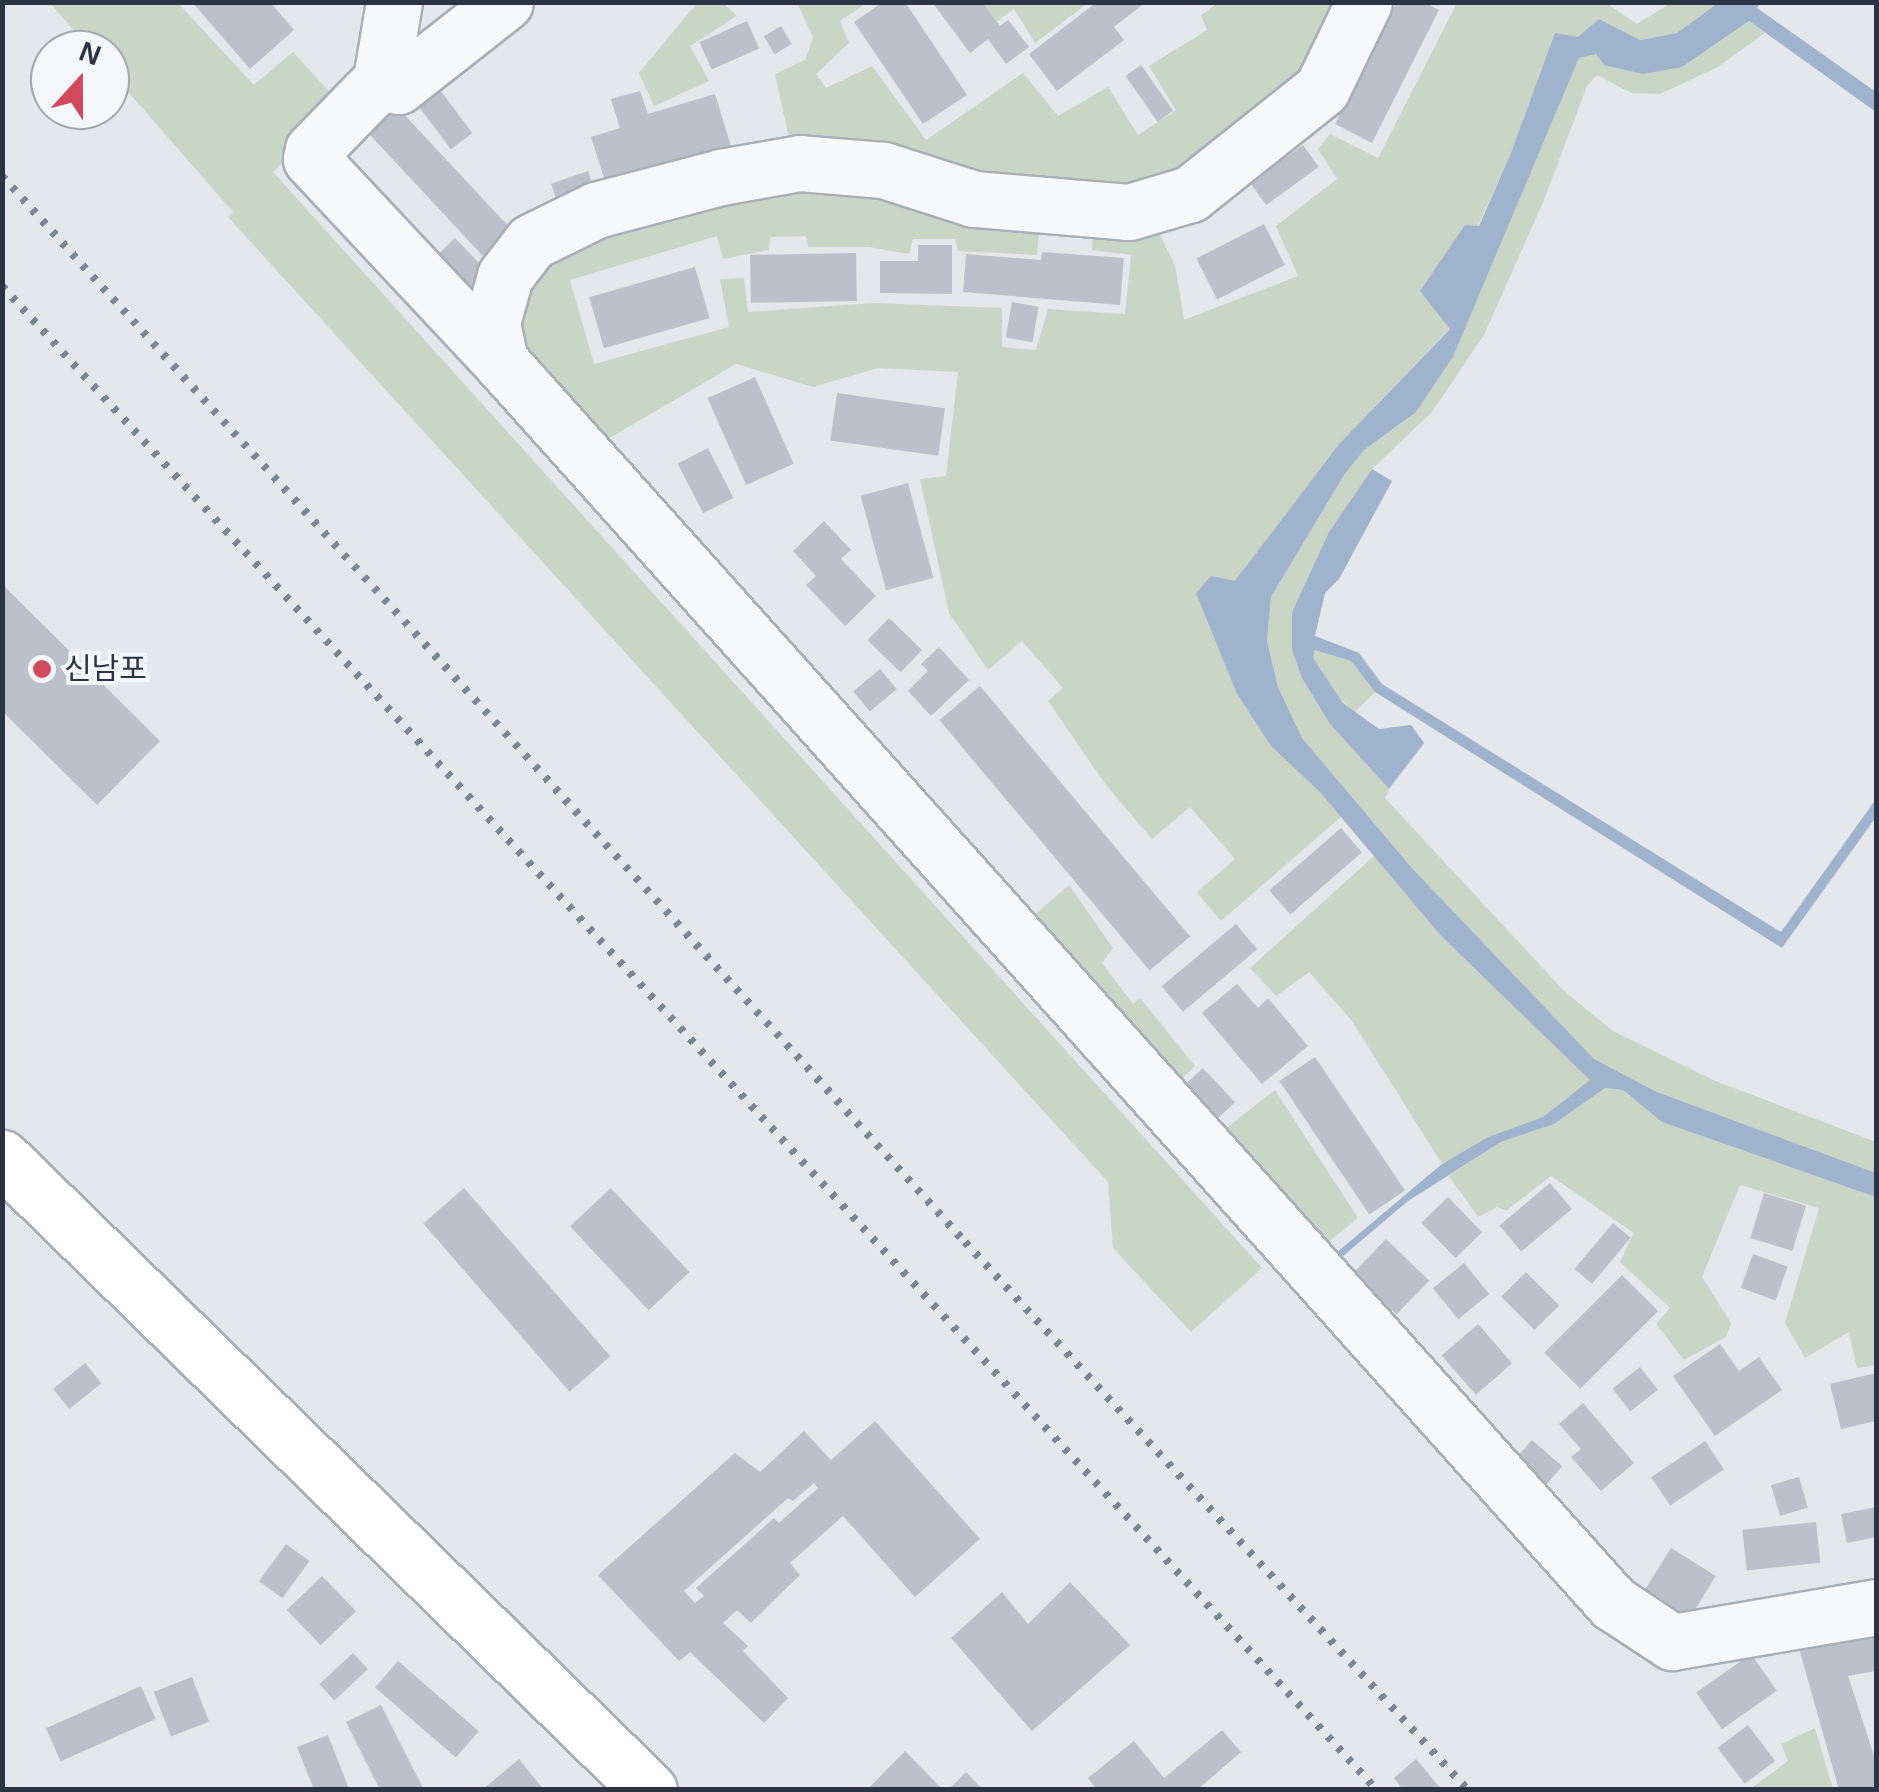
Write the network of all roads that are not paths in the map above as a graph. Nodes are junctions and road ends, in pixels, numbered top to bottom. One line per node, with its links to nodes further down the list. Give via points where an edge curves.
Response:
1 (394, 2): 4 (street)
2 (505, 2): 4 (street, via 398,86)
3 (1364, 2): 5 (street, via 1322,89 1190,194 1128,212 974,198 883,170 800,163 721,177 596,210 531,242 505,276 492,323)
4 (381, 80): 5 (street, via 313,150 311,160)
5 (500, 361): 7 (street, via 1613,1603 1672,1642)
6 (2, 1158): 8 (main road)
7 (1876, 1607)
8 (650, 1790)

